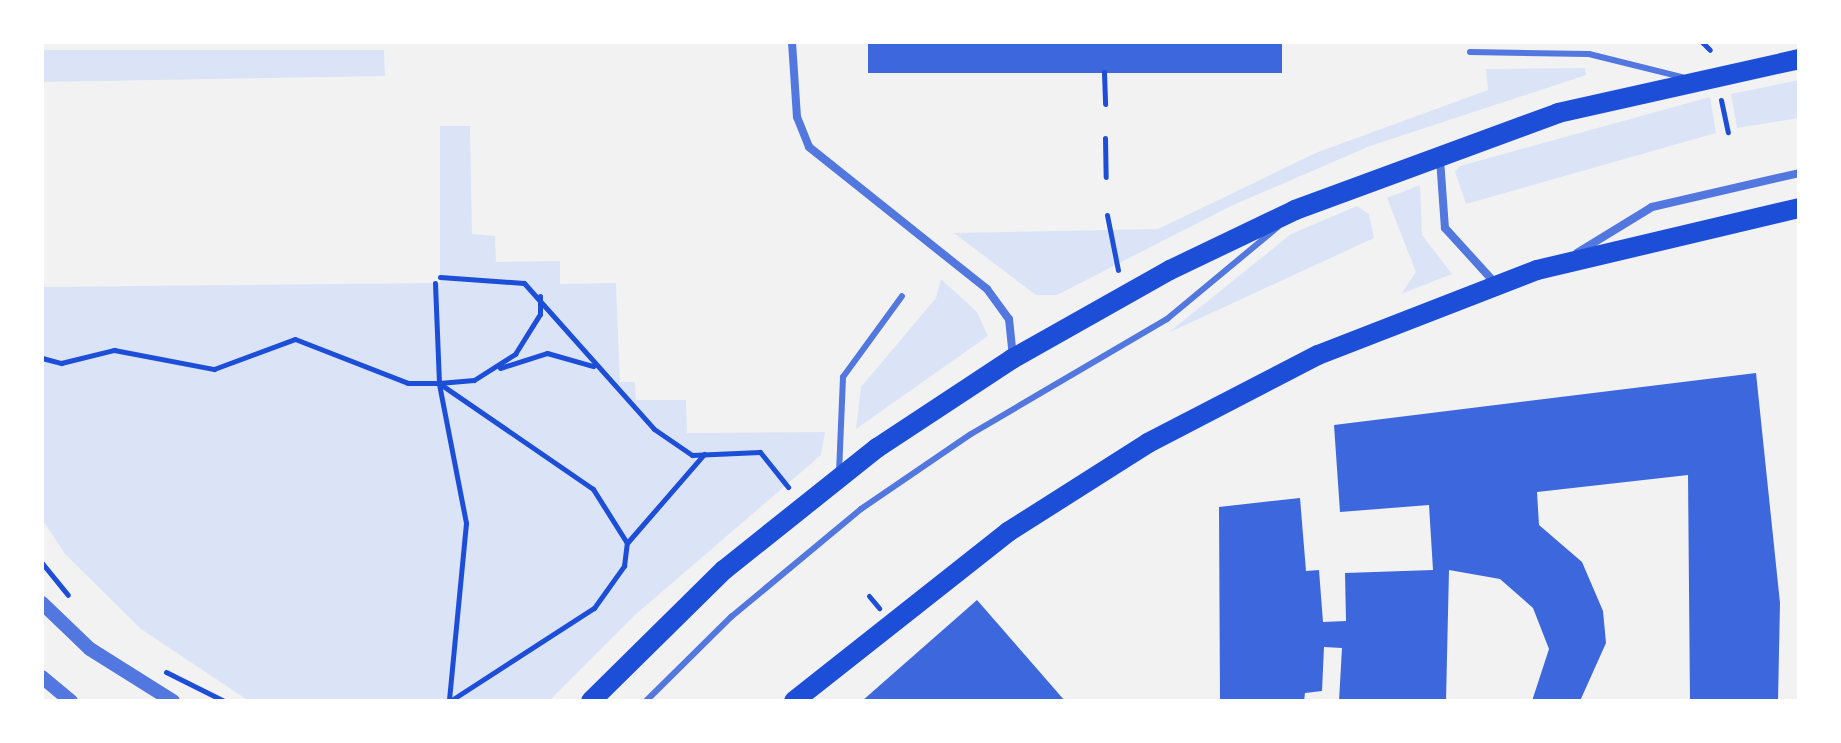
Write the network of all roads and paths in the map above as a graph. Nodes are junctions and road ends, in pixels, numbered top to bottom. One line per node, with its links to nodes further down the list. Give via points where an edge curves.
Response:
1 (792, 42): 26 (street, via 797,117 809,147 987,289 1014,332)
2 (1702, 42): 3 (path)
3 (1710, 50)
4 (1470, 52): 7 (lane, via 1589,54)
5 (1799, 59): 7 (main road)
6 (1104, 72): 9 (path)
7 (1690, 79): 12 (main road, via 1558,113)
8 (1720, 95): 10 (path)
9 (1105, 104)
10 (1728, 132)
11 (1105, 138): 14 (path)
12 (1441, 154): 16 (main road); 22 (street, via 1445,228)
13 (1799, 173): 18 (street, via 1652,207)
14 (1106, 177)
15 (1799, 208): 18 (main road)
16 (1295, 210): 26 (main road); 46 (lane, via 1167,319 971,434 861,509 731,617)
17 (1107, 215): 19 (path)
18 (1563, 263): 22 (main road)
19 (1118, 270)
20 (440, 277): 23 (path, via 524,283)
21 (435, 283): 29 (path)
22 (1496, 284): 47 (main road, via 1318,355 1116,462 927,590)
23 (540, 296): 27 (path); 28 (path, via 530,333)
24 (902, 296): 31 (lane, via 843,377)
25 (42, 358): 29 (path, via 61,363 114,350 214,369 295,339 408,383)
26 (1012, 359): 31 (main road)
27 (595, 367): 28 (path, via 547,353); 30 (path, via 654,429 692,455)
28 (491, 371): 29 (path)
29 (439, 383): 33 (path, via 593,489); 44 (path, via 466,523)
30 (704, 454): 32 (path, via 760,452); 33 (path)
31 (838, 476): 45 (main road, via 724,570)
32 (788, 487)
33 (627, 543): 44 (path, via 624,566 594,608)
34 (42, 563): 36 (path)
35 (869, 596): 38 (path)
36 (72, 601)
37 (42, 603): 42 (street, via 90,649)
38 (880, 609)
39 (153, 666): 43 (path)
40 (42, 677): 41 (street)
41 (71, 701)
42 (173, 701)
43 (224, 701)
44 (450, 701)
45 (591, 701)
46 (646, 701)
47 (794, 701)

